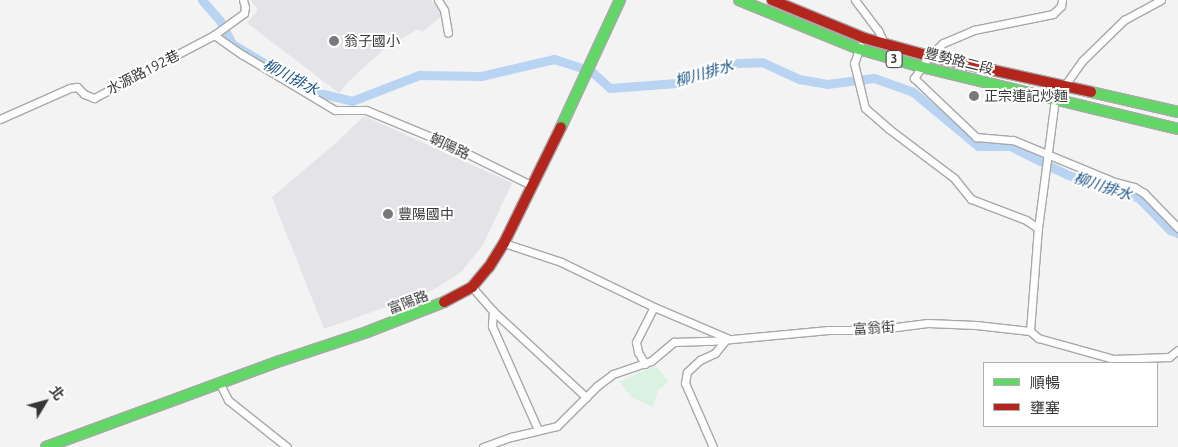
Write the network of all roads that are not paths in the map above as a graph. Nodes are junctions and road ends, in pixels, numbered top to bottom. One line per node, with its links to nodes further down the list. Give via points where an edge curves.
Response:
1 (242, 0): 10 (street, 水源路192巷, via 244,13)
2 (438, 0): 9 (street, via 444,10)
3 (620, 0): 22 (main road, 富陽路, via 568,114)
4 (739, 0): 13 (main road, 豐勢路二段 / 3)
5 (772, 0): 11 (main road, 豐勢路二段 / 3)
6 (856, 0): 12 (street)
7 (1062, 0): 14 (street, via 1053,14 974,30 944,43)
8 (1161, 0): 16 (street, via 1124,20 1082,61)
9 (448, 33)
10 (214, 35): 19 (street, 水源路192巷, via 94,98 77,86); 22 (street, 朝陽路, via 335,110 366,110 446,143)
11 (864, 38): 12 (main road, 豐勢路二段 / 3); 13 (street)
12 (884, 43): 14 (main road, 豐勢路二段 / 3)
13 (858, 49): 15 (main road, 豐勢路二段 / 3); 24 (street, via 854,62 865,108 954,178 972,199)
14 (929, 56): 15 (street); 16 (main road, 豐勢路二段 / 3)
15 (922, 67): 17 (main road, 豐勢路二段 / 3); 21 (street, via 914,78 976,137 1013,140)
16 (1063, 86): 17 (street); 18 (main road, 豐勢路二段 / 3)
17 (1055, 99): 20 (main road, 豐勢路二段 / 3); 21 (street)
18 (1178, 112)
19 (0, 119)
20 (1178, 129)
21 (1046, 156): 23 (street, via 1134,187); 24 (street)
22 (531, 185): 25 (main road, 富陽路)
23 (1177, 226)
24 (1038, 228): 29 (street)
25 (504, 243): 26 (main road, 富陽路); 27 (street, 富翁街, via 561,262)
26 (472, 287): 28 (street); 33 (main road, 富陽路, via 438,305)
27 (654, 307): 30 (street, 富翁街); 32 (street, via 636,342)
28 (493, 311): 34 (street); 35 (street, via 492,326)
29 (1030, 331): 30 (street, 富翁街, via 928,323 873,330); 31 (street, via 1038,338 1113,359 1169,357)
30 (727, 338): 32 (street, via 674,342); 39 (street, via 715,353 700,360 687,372 685,383)
31 (1178, 350)
32 (645, 364): 34 (street, via 613,374)
33 (220, 384): 36 (main road, 富陽路); 37 (street, via 228,400)
34 (586, 396): 35 (street, via 556,426)
35 (538, 430): 38 (street)
36 (46, 447)
37 (287, 447)
38 (483, 447)
39 (712, 447)

